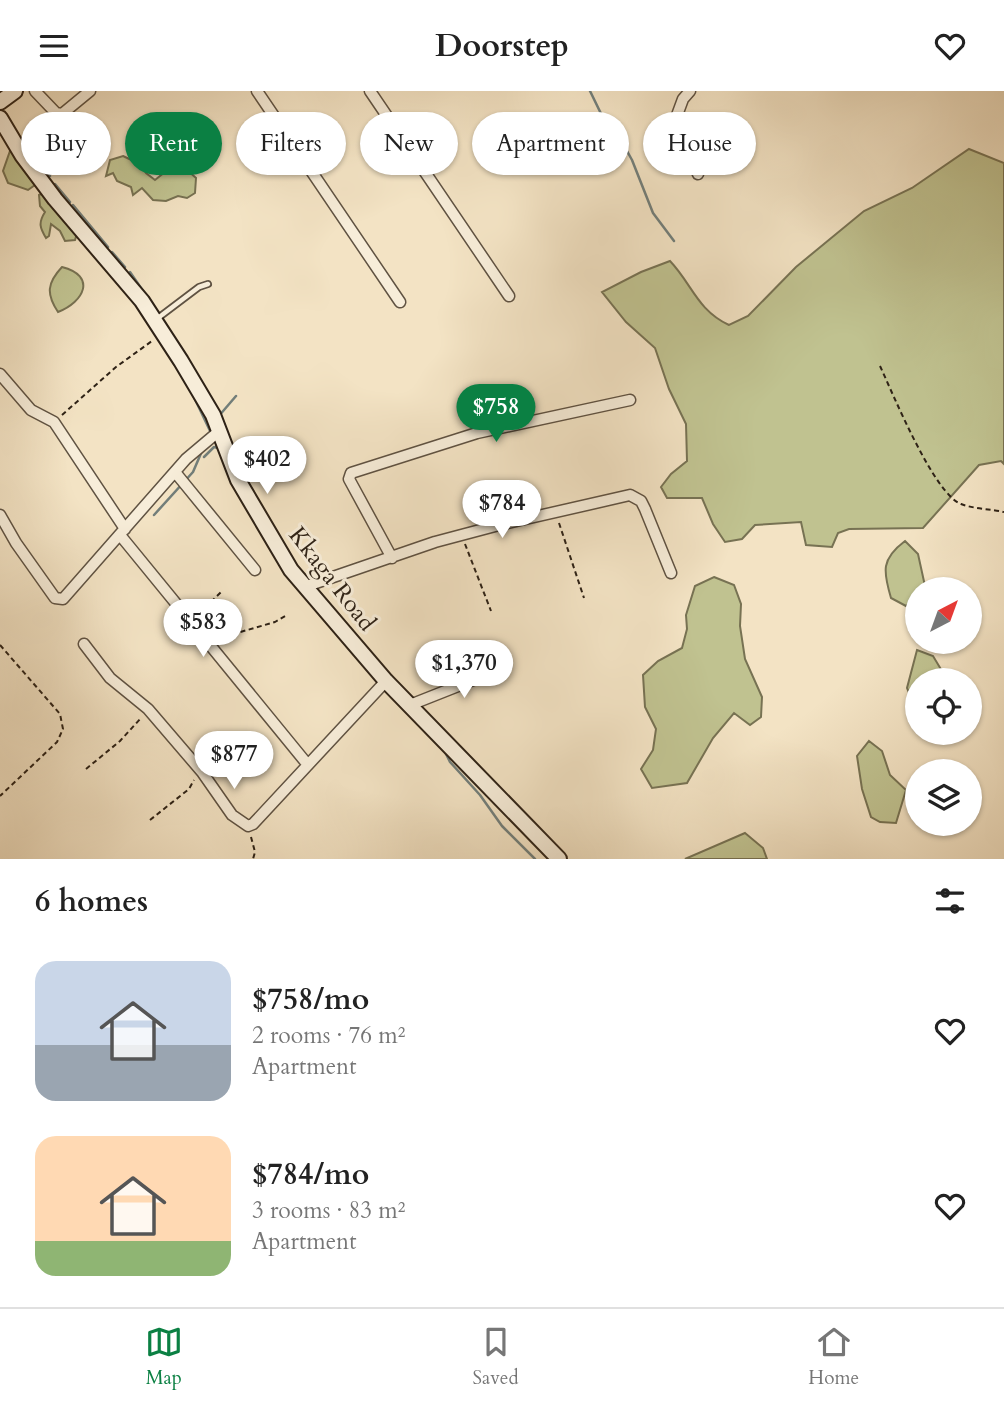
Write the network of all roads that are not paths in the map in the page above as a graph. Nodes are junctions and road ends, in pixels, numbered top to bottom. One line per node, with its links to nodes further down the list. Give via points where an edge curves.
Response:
1 (15, 91): 7 (street)
2 (35, 91): 3 (street, via 62,114)
3 (90, 91)
4 (257, 91): 12 (street)
5 (370, 91): 11 (street)
6 (690, 91): 8 (street)
7 (0, 103)
8 (678, 112)
9 (0, 118): 13 (street, Kkaga Road, via 55,199 129,284)
10 (208, 284): 13 (lane, via 199,287)
11 (509, 296)
12 (400, 302)
13 (158, 327): 16 (street, Kkaga Road, via 213,415)
14 (0, 374): 19 (street, via 31,410 54,422)
15 (630, 400): 20 (street, via 477,433 351,473 349,479)
16 (218, 432): 17 (street); 23 (street, Kkaga Road, via 238,480)
17 (175, 473): 19 (street); 21 (street)
18 (0, 515): 19 (street, via 59,600)
19 (123, 532): 28 (street)
20 (392, 558): 22 (street, via 435,542 630,495 645,509); 23 (street)
21 (255, 569)
22 (671, 573)
23 (304, 587): 26 (street, Kkaga Road)
24 (84, 645): 28 (street, via 110,678 148,709 232,815 248,826)
25 (506, 667): 27 (street)
26 (386, 681): 27 (street, Kkaga Road); 28 (street)
27 (410, 705): 29 (street, Kkaga Road)
28 (308, 765)
29 (559, 859)

